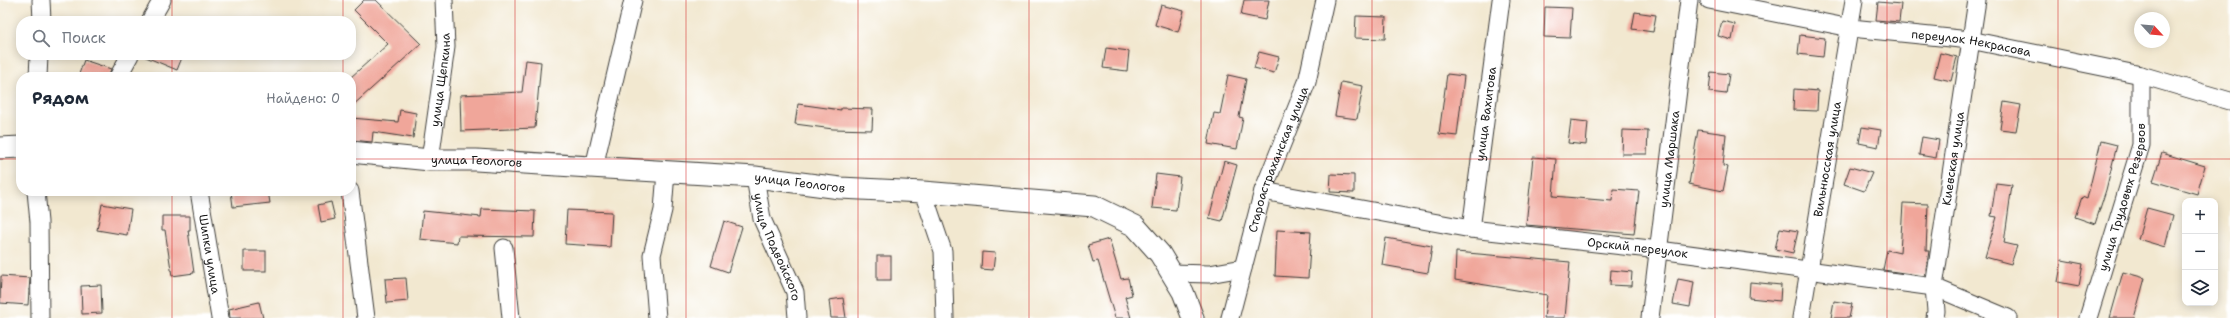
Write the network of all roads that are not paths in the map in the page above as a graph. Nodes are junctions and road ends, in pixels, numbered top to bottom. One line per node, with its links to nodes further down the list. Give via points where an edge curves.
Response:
1 (41, 0): 11 (street)
2 (162, 0): 12 (street)
3 (444, 0): 24 (street, улица Щепкина, via 446,47)
4 (634, 0): 25 (street)
5 (1325, 0): 28 (street, Староастраханская улица, via 1307,82)
6 (1501, 0): 33 (street, улица Вахитова)
7 (1689, 0): 35 (street, улица Маршака)
8 (1709, 0): 13 (street, переулок Некрасова)
9 (1854, 0): 13 (street, Вильнюсская улица)
10 (1977, 0): 14 (street, Киевская улица)
11 (42, 16)
12 (153, 16)
13 (1850, 28): 14 (street, переулок Некрасова); 37 (street, Вильнюсская улица)
14 (1970, 40): 19 (street, переулок Некрасова); 39 (street, Киевская улица)
15 (40, 60): 17 (street)
16 (127, 60): 18 (street)
17 (38, 72)
18 (121, 72)
19 (2141, 75): 20 (street, переулок Некрасова); 53 (street, улица Трудовых Резервов, via 2141,145)
20 (2230, 101)
21 (16, 147): 22 (street)
22 (0, 148)
23 (356, 153): 24 (street, улица Геологов)
24 (430, 160): 25 (street, улица Геологов)
25 (594, 166): 26 (street, улица Геологов)
26 (666, 172): 27 (street, улица Геологов); 44 (street, via 663,210 652,256)
27 (755, 177): 29 (street, улица Геологов, via 840,188); 45 (street, улица Подвойского, via 762,220 796,292)
28 (1263, 191): 33 (street, Орский переулок); 36 (street, Староастраханская улица)
29 (923, 192): 38 (street, улица Геологов, via 1094,206 1135,226 1160,254); 46 (street, via 943,251)
30 (36, 196): 40 (street)
31 (200, 196): 41 (street, Шипки улица)
32 (351, 196): 42 (street)
33 (1471, 229): 35 (street, Орский переулок)
34 (504, 248): 43 (street)
35 (1659, 250): 37 (street, Орский переулок); 49 (street, улица Маршака)
36 (1243, 268): 38 (street, via 1209,274); 48 (street, Староастраханская улица)
37 (1808, 271): 39 (street, Орский переулок); 50 (street, Вильнюсская улица)
38 (1171, 273): 47 (street, улица Геологов, via 1183,292)
39 (1934, 287): 51 (street, Киевская улица); 52 (street, Орский переулок)
40 (40, 318)
41 (220, 318)
42 (366, 318)
43 (511, 318)
44 (657, 318)
45 (797, 318)
46 (945, 318)
47 (1193, 318)
48 (1230, 318)
49 (1650, 318)
50 (1801, 318)
51 (1935, 318)
52 (2008, 318)
53 (2088, 318)

